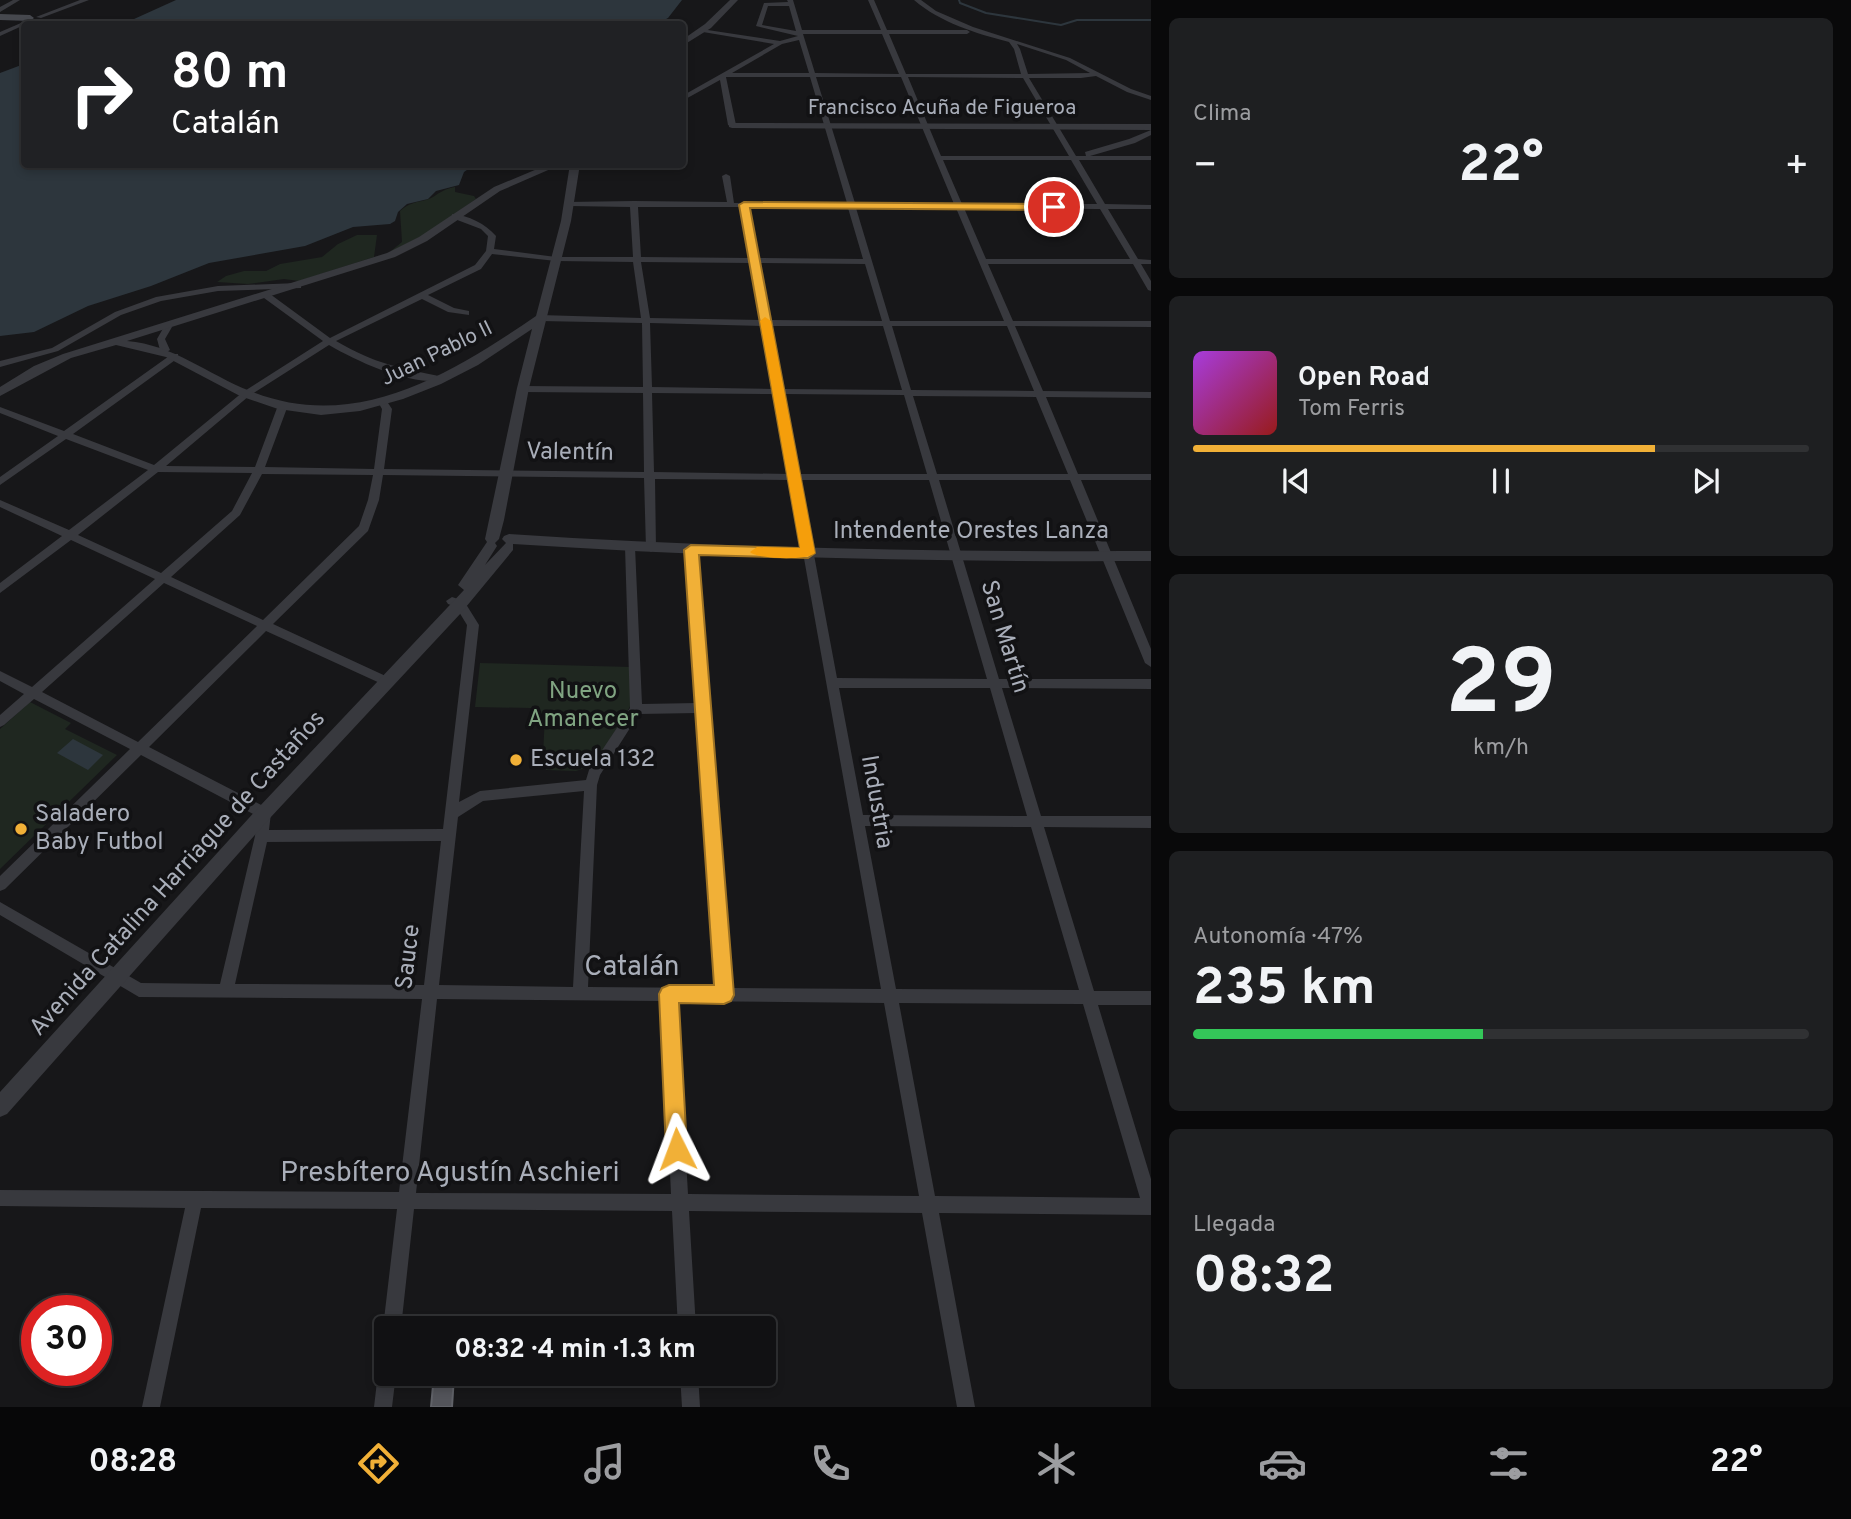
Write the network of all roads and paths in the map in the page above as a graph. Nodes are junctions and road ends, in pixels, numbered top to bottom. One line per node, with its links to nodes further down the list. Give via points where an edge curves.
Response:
1 (17, 0): 7 (street)
2 (86, 0): 9 (street)
3 (734, 0): 12 (street)
4 (871, 0): 13 (street)
5 (917, 0): 14 (street)
6 (791, 2): 16 (street, San Martín); 16 (street, via 766,4 759,26)
7 (0, 10)
8 (0, 19): 9 (main road)
9 (32, 19): 10 (street)
10 (28, 21)
11 (21, 24): 15 (street)
12 (703, 30): 17 (street); 18 (street)
13 (885, 32): 14 (street); 16 (street); 22 (street)
14 (975, 32): 19 (street)
15 (0, 34)
16 (800, 34): 18 (street); 23 (street, San Martín)
17 (686, 41)
18 (780, 43): 21 (street)
19 (1012, 43): 20 (street, via 1068,59); 24 (street)
20 (1094, 74): 24 (street); 28 (street)
21 (722, 75): 23 (street); 25 (street); 26 (street)
22 (902, 75): 23 (street); 24 (street); 31 (street)
23 (813, 76): 30 (street, San Martín)
24 (1026, 76): 32 (street)
25 (701, 89): 26 (street); 27 (street)
26 (725, 91): 29 (street)
27 (686, 97)
28 (1151, 98)
29 (732, 125): 30 (street, Francisco Acuña de Figueroa)
30 (828, 125): 31 (street, Francisco Acuña de Figueroa); 43 (street, San Martín)
31 (924, 125): 32 (street, Francisco Acuña de Figueroa); 34 (street)
32 (1056, 127): 33 (street, Francisco Acuña de Figueroa); 35 (street)
33 (1151, 129): 35 (street, via 1132,141)
34 (939, 158): 35 (street); 44 (street)
35 (1074, 158): 36 (street); 45 (street)
36 (1151, 159)
37 (547, 168): 47 (street, via 511,181)
38 (574, 168): 40 (street, Avenida Catalina Harriague de Castaños)
39 (726, 176): 42 (street, Industria)
40 (570, 204): 41 (street); 49 (street, Avenida Catalina Harriague de Castaños)
41 (634, 204): 42 (street); 50 (street)
42 (738, 205): 43 (street); 51 (street, Industria)
43 (850, 206): 44 (street); 53 (street, San Martín)
44 (960, 206): 45 (street); 52 (street)
45 (1101, 207): 46 (street); 54 (street)
46 (1151, 207)
47 (455, 216): 48 (street, via 489,232); 56 (street, via 408,248)
48 (490, 251): 49 (street); 59 (street, via 478,267)
49 (556, 259): 50 (street); 61 (street, Avenida Catalina Harriague de Castaños)
50 (637, 260): 51 (street); 62 (street)
51 (755, 261): 53 (street); 63 (street, Industria)
52 (982, 261): 54 (street); 64 (street)
53 (867, 262): 65 (street, San Martín)
54 (1136, 262): 55 (street); 57 (street)
55 (1151, 262)
56 (298, 286): 58 (street); 73 (street, via 189,290 106,318 61,347)
57 (1151, 288)
58 (267, 296): 67 (street); 68 (street)
59 (423, 296): 60 (street); 68 (street)
60 (466, 313)
61 (540, 318): 62 (street); 70 (street, Juan Pablo II); 71 (street, Avenida Catalina Harriague de Castaños)
62 (646, 321): 63 (street); 76 (street)
63 (766, 323): 65 (street); 78 (street, Industria)
64 (1008, 323): 65 (street); 66 (street); 81 (street)
65 (886, 324): 80 (street, San Martín)
66 (1151, 324)
67 (168, 327): 69 (street); 72 (street, via 161,339)
68 (328, 342): 74 (street, via 390,371); 79 (street)
69 (106, 344): 72 (street, Juan Pablo II); 77 (street, via 54,361)
70 (497, 348): 71 (street); 74 (street, Juan Pablo II)
71 (532, 352): 75 (street, Avenida Catalina Harriague de Castaños)
72 (170, 353): 79 (street, Juan Pablo II); 86 (street)
73 (0, 364)
74 (440, 379): 83 (street, Juan Pablo II)
75 (523, 389): 76 (street); 90 (street, Avenida Catalina Harriague de Castaños)
76 (648, 391): 78 (street); 91 (street)
77 (0, 392)
78 (778, 393): 80 (street); 92 (street, Industria)
79 (246, 394): 84 (street, Juan Pablo II); 87 (street)
80 (907, 394): 81 (street); 95 (street, San Martín)
81 (1040, 394): 82 (street); 93 (street)
82 (1151, 395)
83 (383, 402): 84 (street, Juan Pablo II, via 332,410); 89 (street, via 387,409)
84 (282, 408): 88 (street)
85 (0, 410): 86 (street, Valentín)
86 (67, 436): 87 (street, Valentín); 96 (street)
87 (153, 470): 88 (street, Valentín); 98 (street)
88 (258, 472): 89 (street, Valentín); 107 (street, via 236,513)
89 (377, 473): 90 (street, Valentín); 110 (street, via 364,528)
90 (508, 474): 91 (street, Valentín); 99 (street, Avenida Catalina Harriague de Castaños, via 497,523)
91 (648, 475): 92 (street, Valentín); 101 (street)
92 (794, 477): 95 (street, Valentín); 103 (street, Industria)
93 (1074, 477): 94 (street, Valentín); 95 (street, Valentín); 104 (street)
94 (1151, 477)
95 (932, 478): 106 (street, San Martín)
96 (0, 482)
97 (0, 503): 98 (street)
98 (69, 535): 107 (street); 108 (street)
99 (503, 542): 100 (street, Intendente Orestes Lanza); 109 (street, Avenida Catalina Harriague de Castaños)
100 (630, 547): 101 (street, Intendente Orestes Lanza); 119 (street)
101 (651, 548): 102 (street, Intendente Orestes Lanza)
102 (691, 550): 103 (street, Intendente Orestes Lanza); 118 (street)
103 (808, 553): 106 (street, Intendente Orestes Lanza); 114 (street, Industria)
104 (1108, 556): 105 (street, Intendente Orestes Lanza); 106 (street, Intendente Orestes Lanza); 111 (street)
105 (1151, 556)
106 (957, 557): 115 (street, San Martín)
107 (163, 576): 110 (street); 117 (street)
108 (0, 589)
109 (456, 602): 113 (street, Avenida Catalina Harriague de Castaños); 124 (street, Sauce, via 473,625)
110 (267, 624): 113 (street); 121 (street)
111 (1151, 663)
112 (0, 677): 117 (street)
113 (389, 677): 123 (street, Avenida Catalina Harriague de Castaños)
114 (832, 683): 115 (street); 125 (street, Industria)
115 (995, 684): 116 (street); 126 (street, San Martín)
116 (1151, 684)
117 (32, 693): 120 (street); 121 (street)
118 (703, 708): 119 (street); 137 (street)
119 (636, 709): 122 (street)
120 (0, 722)
121 (139, 748): 123 (street); 130 (street)
122 (591, 785): 124 (street, via 480,796); 135 (street)
123 (264, 813): 129 (street); 132 (street, Avenida Catalina Harriague de Castaños)
124 (450, 814): 128 (street, Sauce)
125 (857, 820): 126 (street); 138 (street, Industria)
126 (1036, 822): 127 (street); 139 (street, San Martín)
127 (1151, 822)
128 (448, 835): 129 (street); 134 (street, Sauce)
129 (262, 836): 133 (street)
130 (0, 885)
131 (0, 908): 132 (street)
132 (116, 978): 133 (street, Catalán, via 139,990); 141 (street, Avenida Catalina Harriague de Castaños)
133 (226, 990): 134 (street, Catalán)
134 (429, 993): 135 (street, Catalán); 145 (street, Sauce)
135 (580, 994): 136 (street, Catalán)
136 (669, 994): 137 (street, Catalán); 144 (street)
137 (724, 995): 138 (street, Catalán)
138 (889, 998): 139 (street, Catalán); 146 (street, Industria)
139 (1088, 998): 140 (street, Catalán); 147 (street, San Martín)
140 (1151, 998)
141 (0, 1107)
142 (0, 1198): 143 (street, Presbítero Agustín Aschieri)
143 (195, 1198): 145 (street, Presbítero Agustín Aschieri); 152 (street)
144 (679, 1201): 145 (street, Presbítero Agustín Aschieri); 146 (street, Presbítero Agustín Aschieri); 149 (street)
145 (405, 1202): 148 (street, Sauce)
146 (927, 1205): 147 (street, Presbítero Agustín Aschieri); 155 (street, Industria)
147 (1151, 1206)
148 (392, 1316)
149 (686, 1316)
150 (385, 1386): 153 (street)
151 (690, 1386): 154 (street)
152 (151, 1407)
153 (383, 1407)
154 (691, 1407)
155 (966, 1407)

